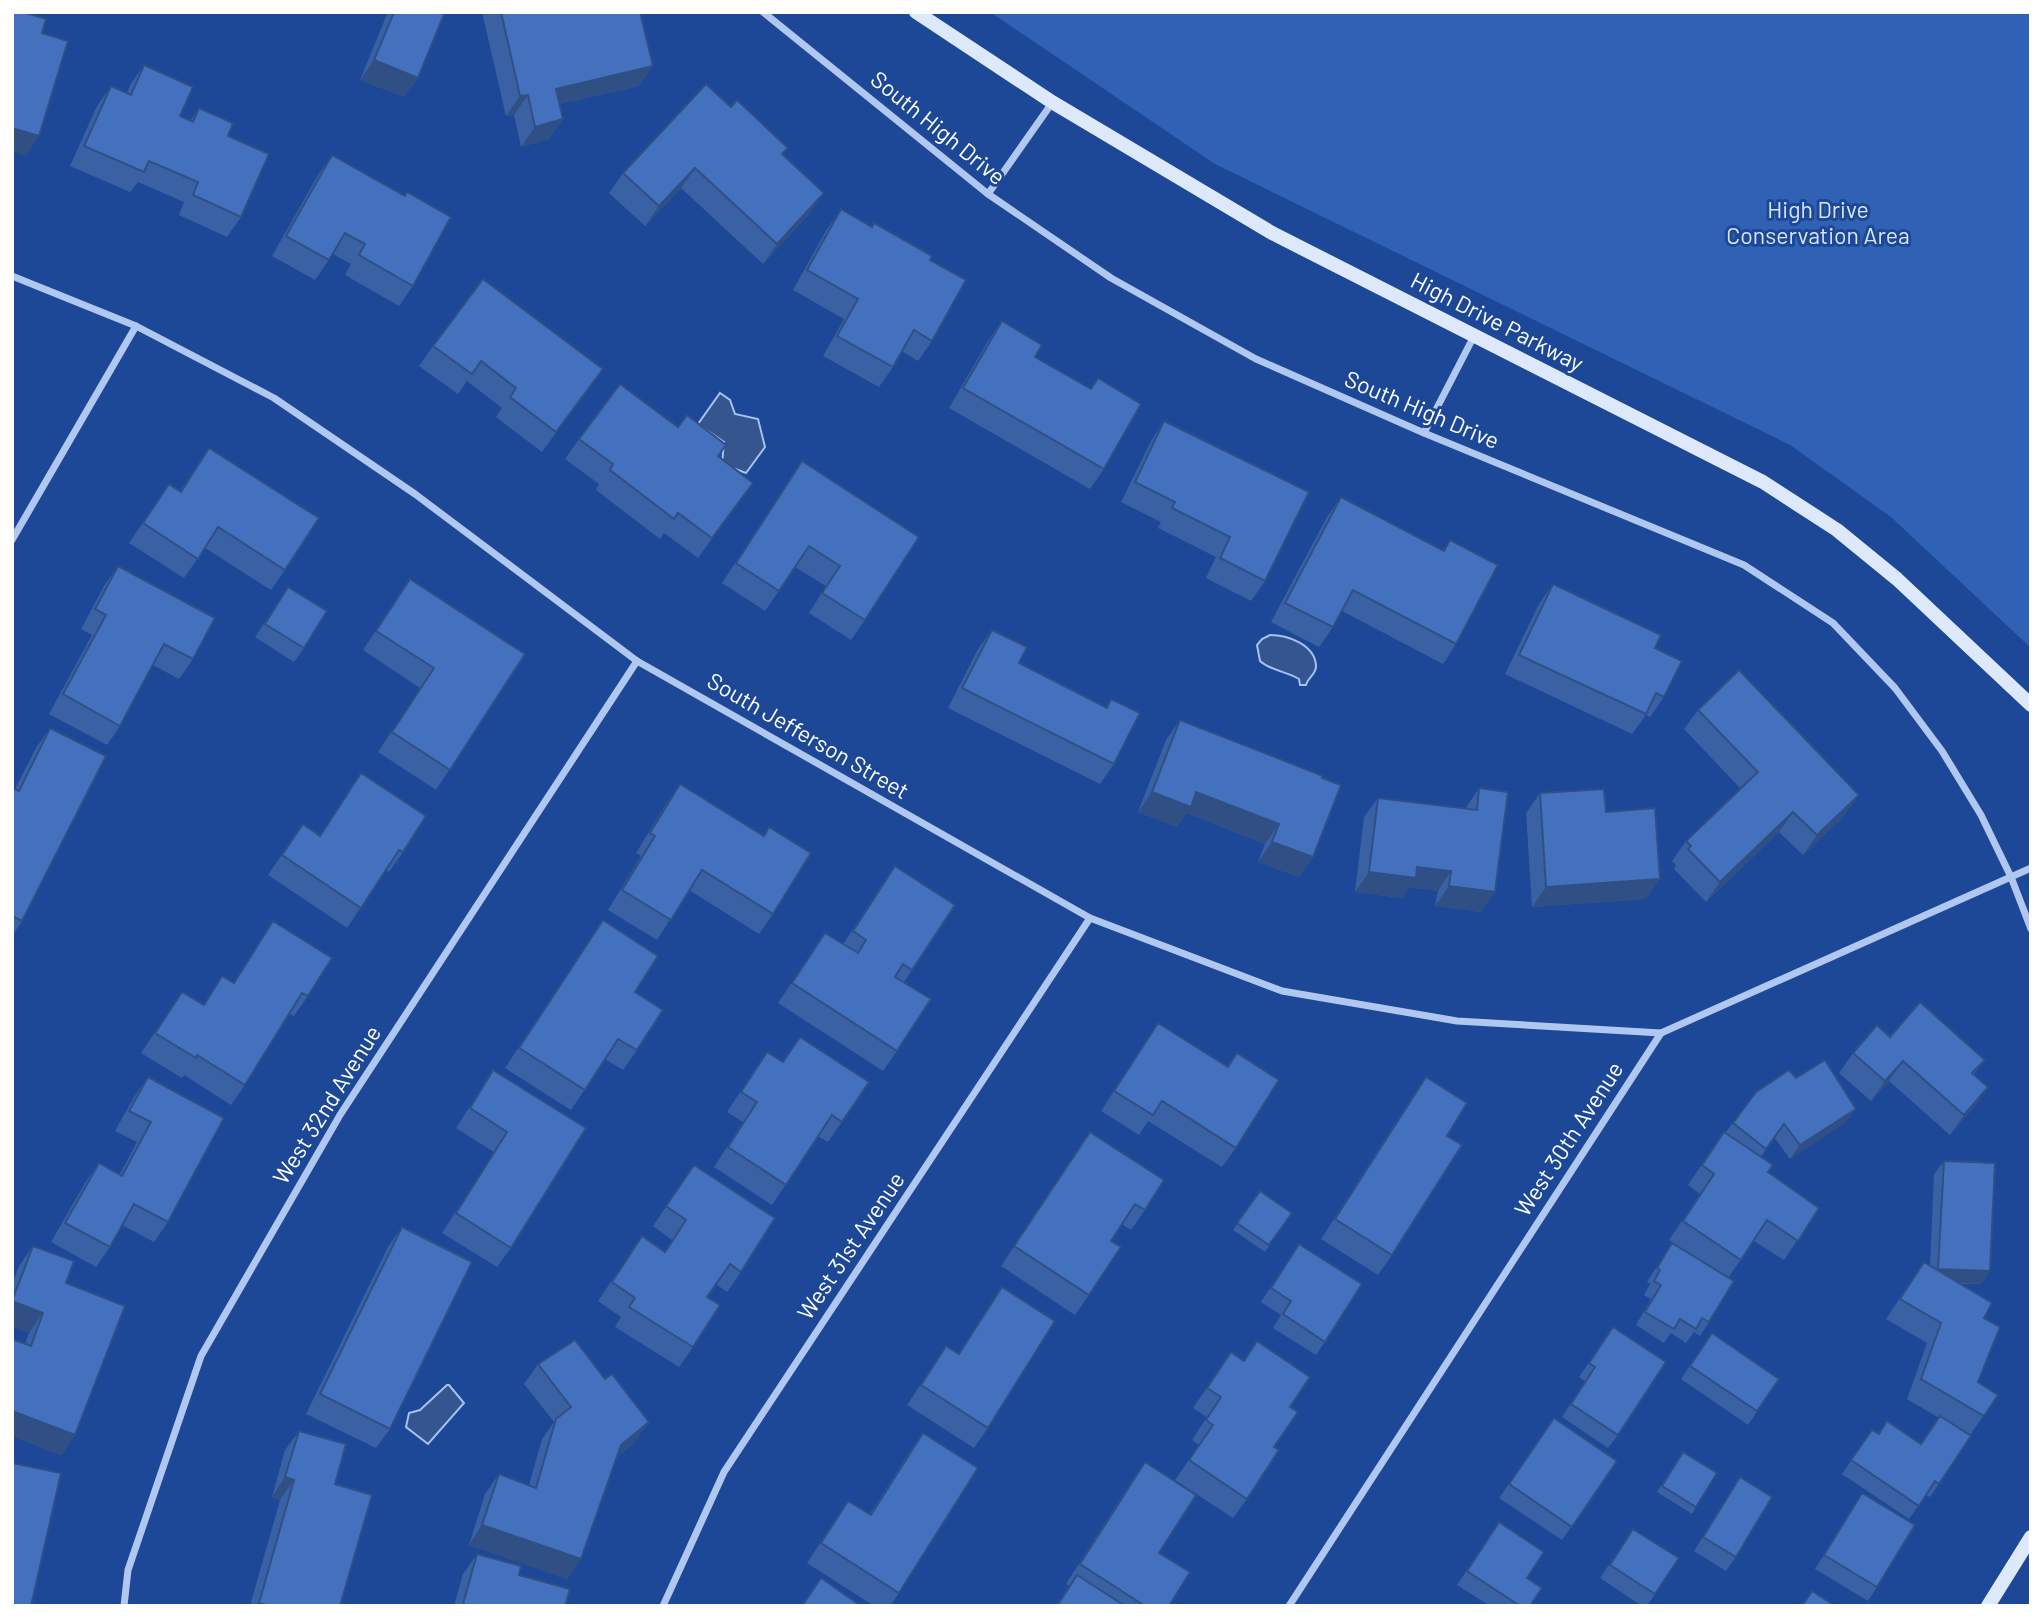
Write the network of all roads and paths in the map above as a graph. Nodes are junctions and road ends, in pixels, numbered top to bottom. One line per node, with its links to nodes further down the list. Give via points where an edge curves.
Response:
1 (763, 12): 4 (street, South High Drive)
2 (916, 12): 3 (main road, High Drive Parkway)
3 (1052, 102): 4 (street); 7 (main road, High Drive Parkway, via 1272,233)
4 (988, 194): 8 (street, South High Drive, via 1111,278 1244,352)
5 (12, 276): 6 (street, South Jefferson Street)
6 (136, 326): 9 (street); 10 (street, South Jefferson Street, via 274,398 415,494)
7 (1474, 336): 8 (street); 11 (main road, High Drive Parkway, via 1763,482 1837,530 1897,579)
8 (1424, 433): 13 (street, South High Drive, via 1744,565 1833,623 1895,688 1942,751)
9 (12, 540)
10 (637, 661): 14 (street, South Jefferson Street); 18 (street, West 32nd Avenue, via 340,1115 201,1356 128,1570)
11 (2031, 705)
12 (2031, 868): 13 (street)
13 (2011, 877): 15 (street, South High Drive); 16 (street)
14 (1090, 918): 16 (street, South Jefferson Street, via 1282,991 1457,1020); 19 (street, West 31st Avenue, via 724,1472)
15 (2031, 929)
16 (1661, 1033): 20 (street, West 30th Avenue)
17 (2031, 1537): 21 (main road)
18 (124, 1606)
19 (663, 1606)
20 (1289, 1606)
21 (1988, 1606)

